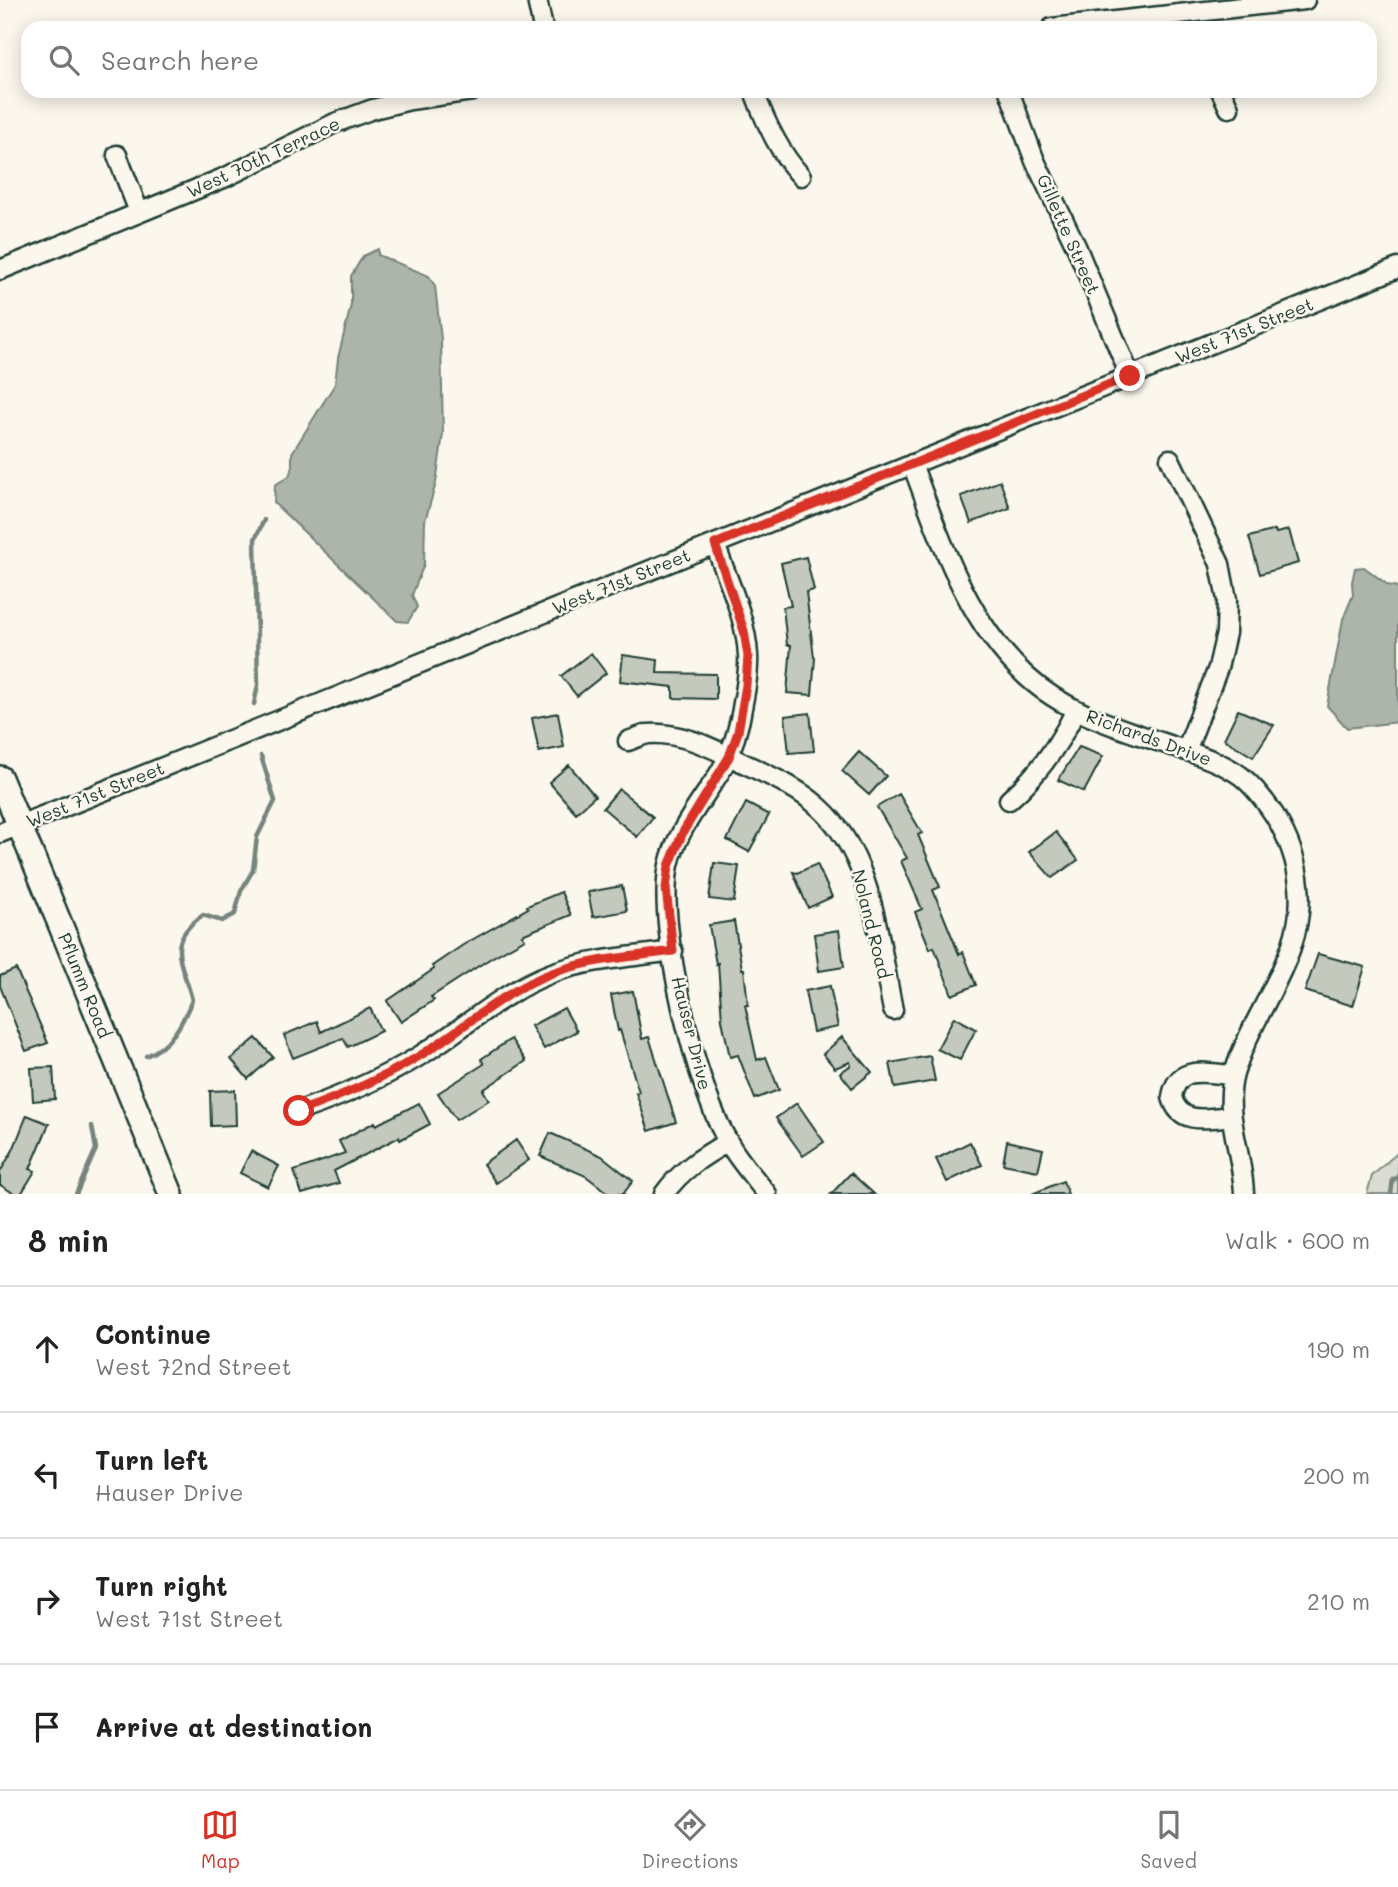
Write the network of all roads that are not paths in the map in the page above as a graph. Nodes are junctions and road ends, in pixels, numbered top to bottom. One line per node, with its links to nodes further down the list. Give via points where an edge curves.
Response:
1 (537, 0): 4 (street)
2 (1305, 0): 3 (street)
3 (1197, 20): 5 (street)
4 (542, 21)
5 (1179, 21)
6 (424, 98): 13 (street, West 70th Terrace, via 335,123 226,177)
7 (757, 98): 12 (street, via 788,162)
8 (1012, 98): 16 (street, Gillette Street)
9 (1224, 98): 10 (street)
10 (1229, 108)
11 (117, 155): 13 (street)
12 (801, 176)
13 (139, 212): 15 (street, West 70th Terrace)
14 (1398, 268): 16 (street, West 71st Street)
15 (0, 270)
16 (1130, 376): 18 (street, West 71st Street)
17 (1170, 459): 22 (street, via 1220,564 1227,600 1218,668)
18 (912, 464): 19 (street, West 71st Street); 20 (street, Richards Drive, via 977,618 1027,677)
19 (715, 544): 23 (street, Hauser Drive, via 748,656 738,732); 26 (street, West 71st Street)
20 (1076, 710): 22 (street, Richards Drive); 25 (street, via 1032,780)
21 (628, 741): 23 (street, Noland Road, via 649,734 678,736)
22 (1186, 751): 29 (street, Richards Drive, via 1223,765 1256,790 1286,836 1299,884 1300,916 1294,938)
23 (729, 757): 27 (street, Hauser Drive, via 671,859 666,888); 28 (street, Noland Road, via 806,797 845,840 873,913)
24 (0, 778): 26 (main road, Pflumm Road)
25 (1009, 800)
26 (10, 829): 33 (main road, Pflumm Road)
27 (673, 951): 30 (street, via 577,965 551,974 507,996 395,1070); 32 (street, Hauser Drive, via 694,1055)
28 (893, 1010)
29 (1233, 1075): 31 (street, Richards Drive); 31 (street, via 1189,1073 1175,1083 1172,1097 1178,1111 1189,1118)
30 (299, 1111)
31 (1231, 1116): 36 (street, Richards Drive)
32 (728, 1142): 34 (street, via 702,1156); 35 (street, Hauser Drive)
33 (171, 1194)
34 (664, 1194)
35 (767, 1194)
36 (1244, 1194)

